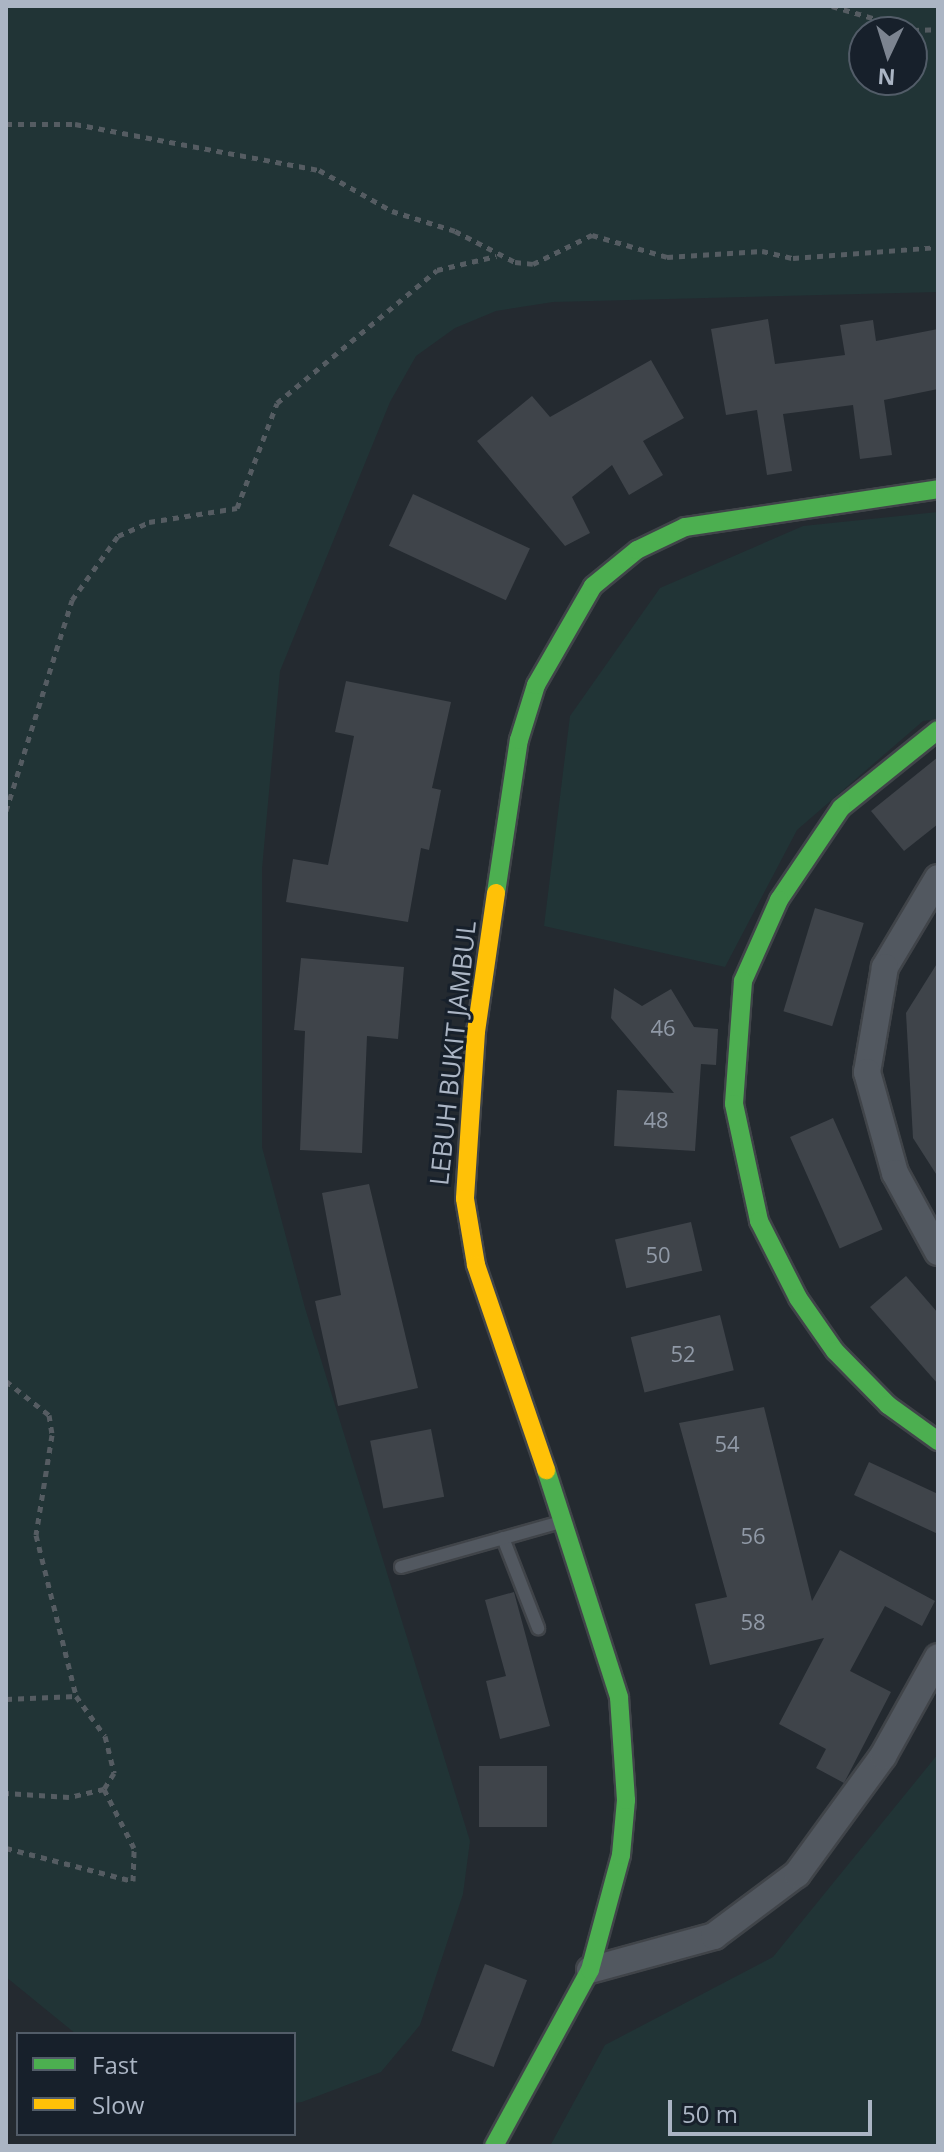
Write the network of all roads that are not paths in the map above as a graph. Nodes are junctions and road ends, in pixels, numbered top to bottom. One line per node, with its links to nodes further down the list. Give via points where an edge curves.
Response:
1 (938, 489): 6 (main road, LEBUH BUKIT JAMBUL, via 685,527 637,550 593,586 536,685 504,834 476,1032 465,1199 476,1265)
2 (938, 730): 5 (main road, via 841,808 779,900 743,981 734,1104 759,1221 798,1298 835,1351 888,1405)
3 (938, 878): 4 (street, via 885,967 867,1072 895,1173)
4 (938, 1252)
5 (938, 1441)
6 (564, 1521): 7 (lane); 11 (main road, LEBUH BUKIT JAMBUL, via 607,1649 624,1743 621,1855)
7 (503, 1538): 8 (lane); 9 (lane)
8 (401, 1567)
9 (538, 1628)
10 (938, 1657): 11 (street, via 883,1756 797,1874 714,1936)
11 (590, 1970): 12 (main road, LEBUH BUKIT JAMBUL)
12 (494, 2146)

